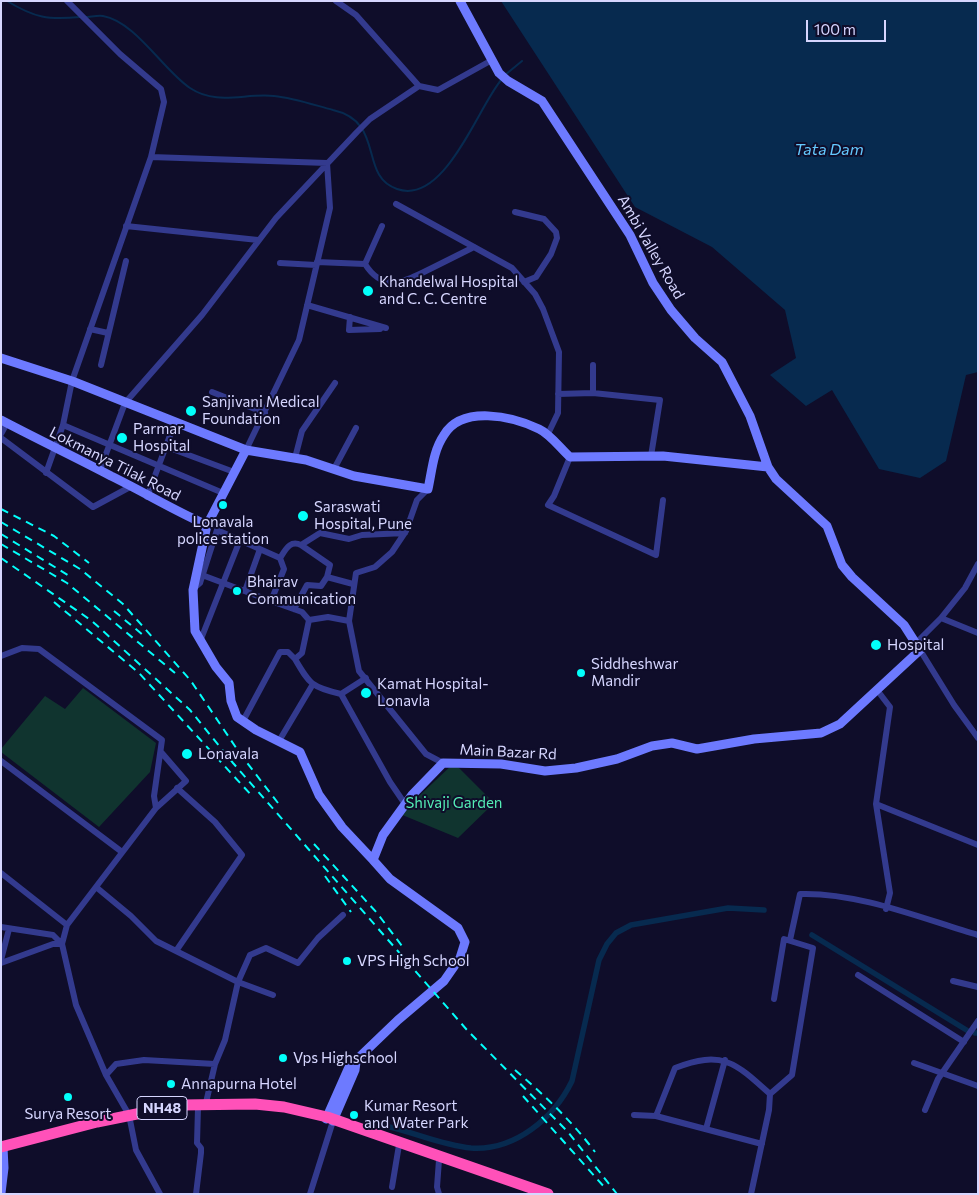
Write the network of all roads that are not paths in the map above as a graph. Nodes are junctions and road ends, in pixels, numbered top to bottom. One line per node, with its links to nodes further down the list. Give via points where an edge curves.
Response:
1 (336, 1): 5 (street, via 356,15)
2 (460, 1): 4 (main road, Ambi Valley Road)
3 (69, 4): 6 (street, via 161,89 164,102)
4 (492, 60): 5 (street, via 438,90); 47 (main road, Ambi Valley Road, via 508,81 542,101 630,235 662,297 695,338 722,362 750,416)
5 (419, 86): 7 (street, via 370,119)
6 (151, 157): 7 (street); 10 (street)
7 (327, 163): 12 (street); 16 (street, via 330,208)
8 (396, 204): 13 (street)
9 (515, 212): 18 (street, via 544,219 556,232 557,238 536,277)
10 (126, 226): 12 (street); 21 (street)
11 (382, 226): 17 (street)
12 (258, 240): 31 (street, via 202,315)
13 (474, 247): 17 (street, via 405,282 390,283 372,275); 18 (street, via 512,268)
14 (126, 261): 22 (street)
15 (280, 263): 16 (street)
16 (317, 263): 17 (street); 19 (street)
17 (365, 264)
18 (524, 282): 30 (street, via 543,309 560,352)
19 (307, 304): 20 (street); 32 (street, via 299,340)
20 (350, 317): 20 (street, via 359,320 386,328 349,330)
21 (90, 329): 22 (street); 26 (street)
22 (108, 333): 24 (street)
23 (1, 358): 26 (main road)
24 (101, 365)
25 (593, 366): 29 (street)
26 (72, 381): 31 (main road); 35 (street)
27 (335, 383): 45 (street, via 302,431)
28 (212, 392): 32 (street)
29 (593, 393): 30 (street); 43 (street, via 660,400)
30 (558, 394): 38 (street, via 558,413)
31 (124, 403): 34 (main road); 39 (street)
32 (265, 413): 42 (street)
33 (4, 421): 37 (street); 41 (main road, Lokmanya Tilak Road)
34 (175, 422): 40 (street); 42 (main road)
35 (63, 425): 39 (street); 41 (street)
36 (356, 428): 48 (street)
37 (1, 436): 51 (street)
38 (547, 436): 44 (main road); 53 (main road, via 540,429 505,418 479,416 458,419 444,434 435,452)
39 (109, 445): 46 (street); 49 (street)
40 (167, 447): 46 (street); 50 (street)
41 (55, 449): 49 (main road, Lokmanya Tilak Road); 51 (street)
42 (246, 450): 45 (main road); 50 (main road)
43 (651, 456): 44 (main road); 47 (main road)
44 (570, 457): 56 (street, via 548,505 656,555)
45 (295, 458): 48 (main road)
46 (160, 466): 54 (street); 55 (street)
47 (768, 467): 78 (main road, Ambi Valley Road, via 776,479 827,526 842,565 904,626)
48 (334, 469): 53 (main road)
49 (100, 470): 52 (main road, Lokmanya Tilak Road)
50 (234, 472): 54 (main road)
51 (46, 473): 52 (street, via 93,507)
52 (130, 487): 55 (main road, Lokmanya Tilak Road)
53 (428, 490): 59 (street, via 416,500)
54 (224, 493): 57 (main road)
55 (147, 497): 57 (main road, Lokmanya Tilak Road)
56 (663, 500)
57 (207, 525): 58 (street, Lokmanya Tilak Road); 69 (main road)
58 (217, 530): 60 (street, Lokmanya Tilak Road); 65 (street)
59 (404, 533): 61 (street, via 362,535 349,539 320,533); 68 (street, via 392,552 375,567 356,572)
60 (240, 540): 62 (street, Lokmanya Tilak Road); 67 (street)
61 (301, 545): 63 (street, via 289,545); 66 (street, via 330,565)
62 (260, 549): 63 (street, Lokmanya Tilak Road); 70 (street)
63 (280, 558): 71 (street, via 284,569)
64 (978, 564): 73 (street, via 965,588)
65 (202, 575): 67 (street); 69 (street)
66 (327, 577): 68 (street); 72 (street, via 322,586 307,585)
67 (224, 582): 70 (street); 77 (street)
68 (353, 584): 75 (street)
69 (193, 590): 77 (main road, via 195,631)
70 (245, 591): 71 (street)
71 (271, 601): 72 (street)
72 (294, 609): 74 (street)
73 (941, 618): 76 (street); 78 (street)
74 (309, 620): 75 (street, via 328,617); 80 (street, via 302,653)
75 (349, 621): 81 (street, via 359,671)
76 (978, 633)
77 (201, 639): 85 (main road, via 216,667 230,683 230,701)
78 (918, 646): 83 (main road, Main Bazar Rd); 86 (street)
79 (1, 656): 88 (street, via 22,648 39,649 162,740)
80 (295, 659): 82 (street, via 307,681); 85 (street, via 288,652 280,652)
81 (366, 678): 84 (street); 90 (street, via 426,754)
82 (313, 684): 84 (street); 87 (street)
83 (877, 690): 90 (main road, Main Bazar Rd, via 840,724 821,733 754,739 697,749 672,743 652,746 616,759 544,771 501,764); 93 (street, via 890,707)
84 (342, 694): 92 (street)
85 (243, 721): 87 (main road)
86 (978, 738)
87 (279, 741): 97 (main road, via 300,752 319,795 342,827)
88 (161, 752): 91 (street, via 186,780); 94 (street, via 154,796)
89 (1, 761): 96 (street)
90 (443, 763): 92 (main road, Main Bazar Rd)
91 (177, 788): 94 (street); 108 (street, via 215,822 242,855)
92 (405, 804): 97 (main road, Main Bazar Rd, via 383,835)
93 (876, 804): 95 (street); 100 (street, via 890,892)
94 (156, 808): 96 (street)
95 (978, 845)
96 (122, 852): 99 (street)
97 (373, 860): 130 (main road, via 390,878 458,928 465,942 460,958 444,981 349,1067)
98 (1, 873): 102 (street)
99 (96, 887): 102 (street); 108 (street, via 156,941)
100 (886, 909): 105 (street); 106 (street, via 818,893 800,894)
101 (343, 915): 112 (street, via 318,938 298,963 266,948 250,955)
102 (67, 926): 107 (street)
103 (1, 927): 104 (street)
104 (9, 928): 107 (street, via 53,935); 109 (street)
105 (978, 935)
106 (790, 940): 115 (street, via 784,939); 124 (street, via 813,948 792,1074)
107 (62, 944): 109 (street); 122 (street, via 76,1005)
108 (176, 951): 112 (street)
109 (1, 961)
110 (858, 975): 117 (street)
111 (953, 981): 113 (street)
112 (238, 982): 114 (street); 120 (street, via 225,1040)
113 (978, 987)
114 (273, 995)
115 (774, 999)
116 (978, 1021): 117 (street)
117 (964, 1042): 121 (street)
118 (725, 1060): 124 (street, via 748,1073); 129 (street, via 698,1060 675,1068); 131 (street)
119 (914, 1063): 121 (street)
120 (215, 1064): 122 (street, via 144,1060 116,1064); 125 (street)
121 (942, 1073): 123 (street); 126 (street)
122 (106, 1075): 128 (street)
123 (978, 1086)
124 (770, 1094): 132 (street)
125 (203, 1107): 128 (highway, NH48, via 181,1105); 130 (highway, NH48, via 284,1107); 139 (street, via 197,1143 201,1153)
126 (925, 1110)
127 (634, 1114): 129 (street)
128 (130, 1116): 134 (highway, NH48); 138 (street, via 136,1150)
129 (656, 1116): 131 (street)
130 (330, 1119): 133 (highway, NH48); 140 (street); 143 (highway, NH48)
131 (706, 1129): 132 (street)
132 (762, 1144): 144 (street)
133 (399, 1145): 135 (highway, NH48); 136 (street)
134 (2, 1149): 137 (main road)
135 (440, 1160): 141 (street); 142 (highway, NH48)
136 (392, 1187)
137 (1, 1192)
138 (160, 1194)
139 (196, 1194)
140 (310, 1194)
141 (439, 1194)
142 (539, 1194)
143 (548, 1194)
144 (751, 1194)

